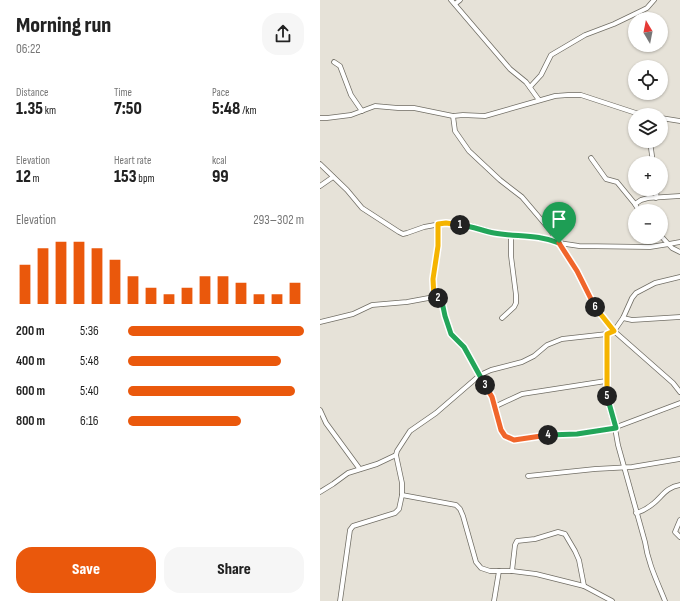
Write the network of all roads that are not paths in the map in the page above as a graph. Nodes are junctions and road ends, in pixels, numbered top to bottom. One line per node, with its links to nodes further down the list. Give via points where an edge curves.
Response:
1 (451, 0): 4 (street)
2 (460, 0): 4 (street)
3 (654, 0): 6 (street, via 647,8 585,35 551,55 541,75)
4 (455, 4): 6 (street)
5 (334, 62): 9 (street, via 340,66 350,95)
6 (530, 88): 7 (street)
7 (539, 100): 8 (street, via 555,96 581,95); 10 (street, via 485,116)
8 (628, 110)
9 (362, 111): 10 (street, via 375,106 407,107); 11 (street)
10 (453, 116): 24 (street, via 455,131 469,151 522,197)
11 (320, 118)
12 (668, 119): 13 (street)
13 (680, 121)
14 (591, 158): 20 (street, via 606,179 617,182)
15 (320, 164): 16 (street)
16 (333, 177): 17 (street); 21 (street, via 362,208 403,234)
17 (320, 186)
18 (680, 196): 19 (street)
19 (656, 198): 20 (street, via 641,200)
20 (635, 204)
21 (438, 224): 22 (street, via 471,226); 28 (street)
22 (511, 235): 24 (street, via 541,237); 30 (street, via 516,303)
23 (680, 242): 25 (street)
24 (559, 243): 25 (street, via 623,247); 33 (street, via 596,308)
25 (669, 244): 26 (street)
26 (680, 252)
27 (680, 277): 31 (street, via 655,283 636,293)
28 (434, 297): 32 (street, via 372,305 353,314); 35 (street, via 442,302 451,334 464,347)
29 (680, 317): 31 (street, via 632,320)
30 (502, 318)
31 (623, 318): 33 (street)
32 (320, 322)
33 (614, 331): 34 (street); 37 (street)
34 (607, 334): 35 (street, via 562,339 547,345 522,362); 36 (street)
35 (480, 375): 39 (street, via 492,397); 42 (street, via 410,432)
36 (606, 381): 39 (street, via 522,394); 41 (street, via 607,398)
37 (680, 392)
38 (680, 403): 41 (street)
39 (494, 407): 41 (street, via 501,430 505,436 514,440)
40 (320, 410): 44 (street, via 326,423)
41 (616, 428): 45 (street)
42 (396, 455): 44 (street, via 377,464); 49 (street)
43 (680, 459): 45 (street)
44 (359, 468): 48 (street, via 348,472)
45 (623, 468): 46 (street, via 595,468); 50 (street)
46 (528, 476)
47 (680, 485): 50 (street, via 672,486 645,510)
48 (320, 492)
49 (402, 495): 53 (street, via 456,505 463,516 476,562 481,568); 56 (street, via 399,509 395,513 354,526 350,530)
50 (636, 513): 59 (street, via 649,561)
51 (680, 520): 52 (street, via 675,532)
52 (680, 537)
53 (499, 571): 54 (street); 57 (street)
54 (512, 571): 55 (street); 55 (street, via 517,541 562,532 575,551 582,570)
55 (584, 586): 58 (street)
56 (340, 601)
57 (494, 601)
58 (612, 601)
59 (665, 601)

